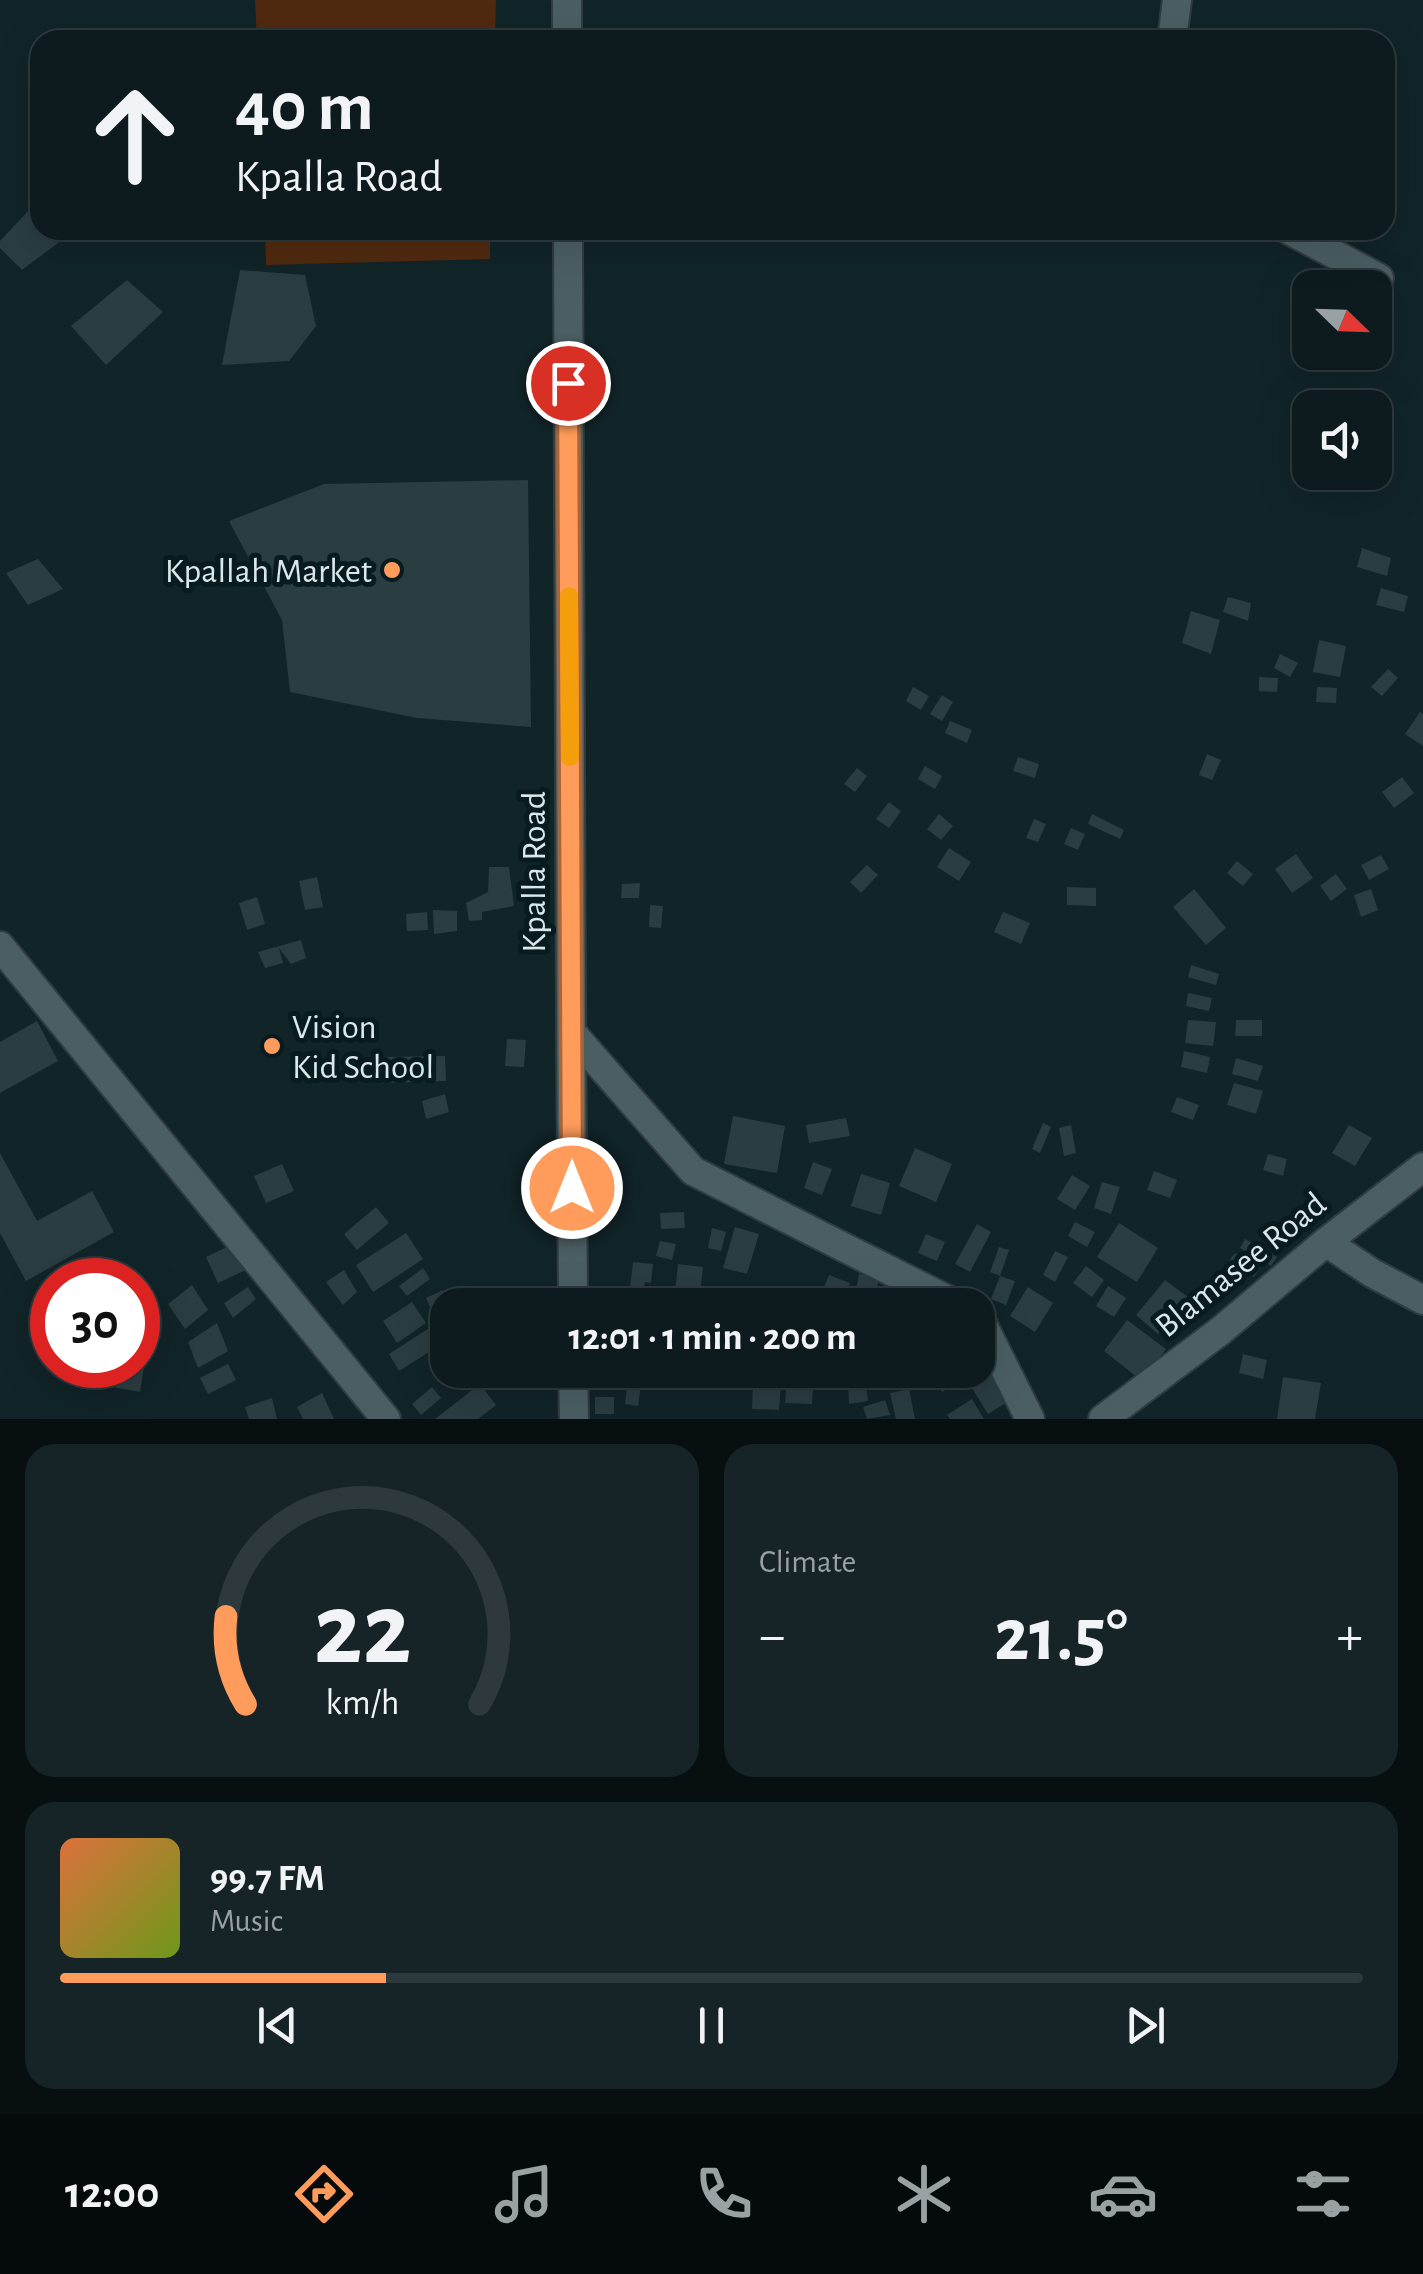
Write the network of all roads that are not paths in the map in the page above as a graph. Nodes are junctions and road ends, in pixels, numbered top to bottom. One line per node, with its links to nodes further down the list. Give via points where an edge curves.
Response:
1 (567, 0): 3 (street)
2 (1177, 0): 4 (street)
3 (567, 30)
4 (1173, 30)
5 (568, 240): 9 (street, Kpalla Road)
6 (1308, 240): 7 (street)
7 (1364, 270)
8 (0, 946): 17 (street)
9 (571, 1032): 12 (street, Kpalla Road); 13 (street, via 693,1171)
10 (1423, 1167): 11 (street, Blamasee Road)
11 (1326, 1242): 14 (street); 20 (street, Blamasee Road)
12 (573, 1288)
13 (924, 1288)
14 (1423, 1300)
15 (995, 1349): 19 (street)
16 (573, 1388): 18 (street)
17 (386, 1419)
18 (574, 1419)
19 (1030, 1419)
20 (1103, 1419)

